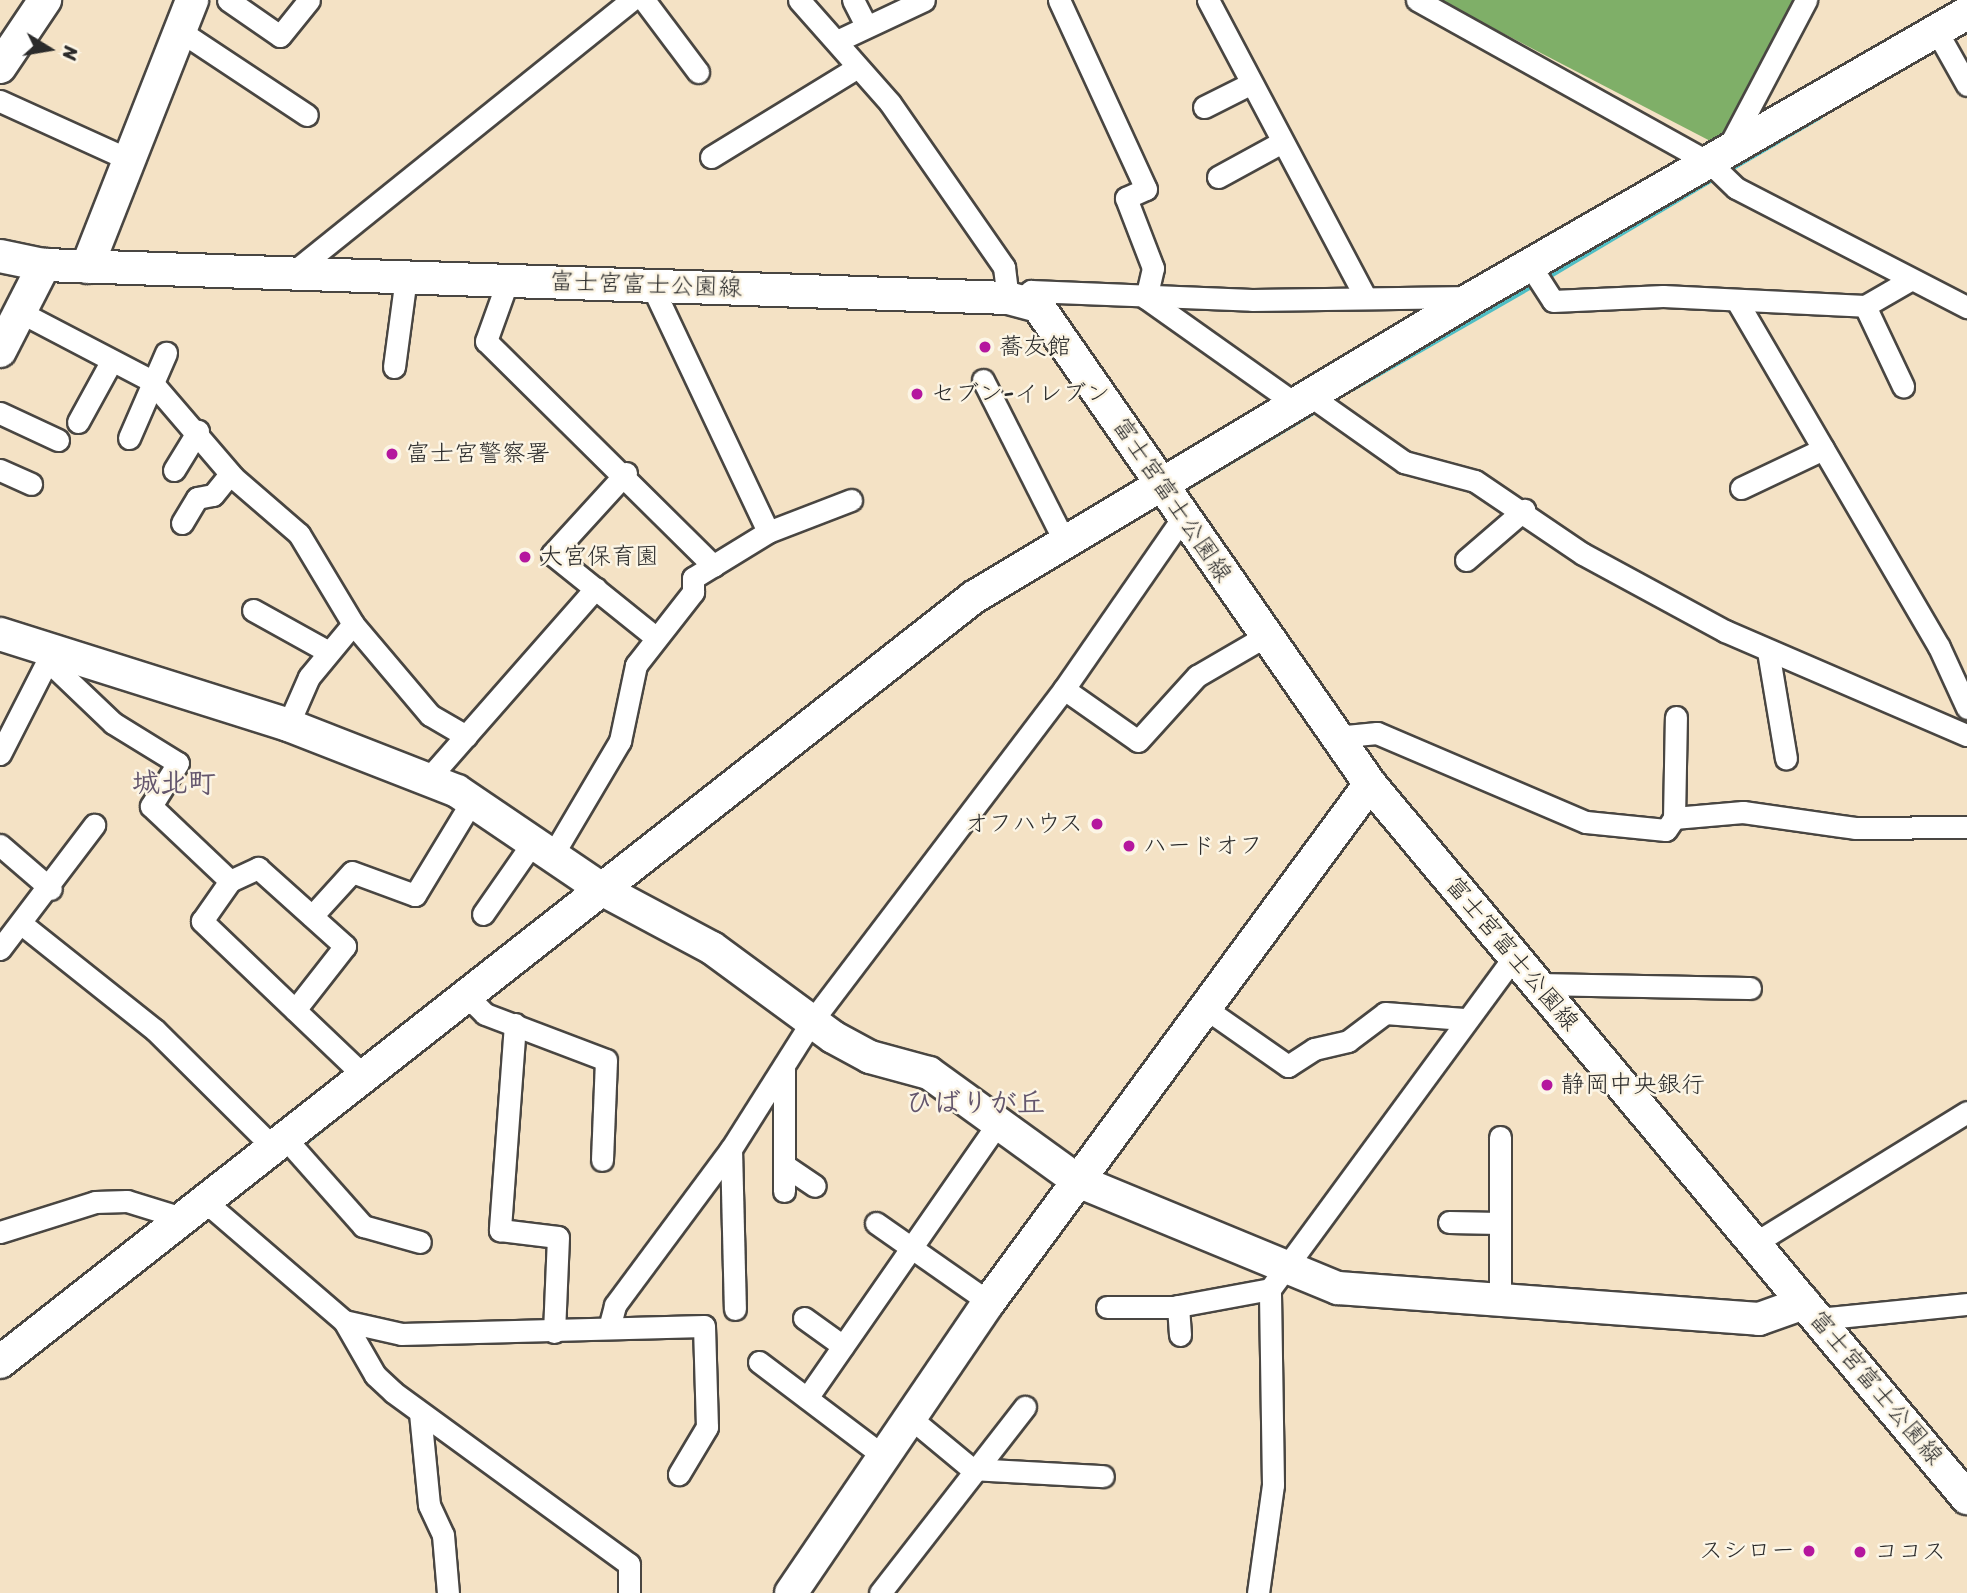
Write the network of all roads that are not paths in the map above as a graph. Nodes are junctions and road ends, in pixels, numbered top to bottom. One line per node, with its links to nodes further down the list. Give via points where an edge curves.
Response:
1 (45, 0): 19 (street)
2 (192, 0): 16 (street)
3 (228, 0): 4 (street, via 280,36)
4 (309, 0)
5 (631, 0): 35 (street)
6 (644, 0): 21 (street)
7 (800, 0): 18 (street)
8 (853, 0): 15 (street)
9 (924, 0): 15 (street)
10 (1059, 0): 46 (street, via 1146,189 1126,198 1153,268)
11 (1208, 0): 22 (street)
12 (1417, 0): 30 (street)
13 (1807, 0): 30 (street)
14 (1967, 13): 17 (street)
15 (866, 26): 18 (street)
16 (180, 31): 26 (street); 29 (street)
17 (1941, 38): 23 (street); 30 (street)
18 (836, 41): 20 (street)
19 (0, 67)
20 (858, 67): 28 (street); 45 (street, via 1004,267)
21 (698, 72)
22 (1250, 84): 25 (street); 27 (street)
23 (1967, 85)
24 (0, 101): 29 (street)
25 (1204, 107)
26 (307, 115)
27 (1282, 142): 31 (street); 43 (street)
28 (711, 157)
29 (130, 160): 34 (street)
30 (1719, 166): 36 (street); 39 (street)
31 (1218, 177)
32 (0, 256): 33 (street, 富士宮富士公園線)
33 (44, 265): 34 (street, 富士宮富士公園線); 50 (street)
34 (87, 267): 35 (street, 富士宮富士公園線)
35 (292, 273): 37 (street, 富士宮富士公園線)
36 (1537, 276): 44 (street); 47 (street, via 1553,301 1663,296)
37 (406, 277): 38 (street, 富士宮富士公園線); 54 (street)
38 (508, 280): 40 (street, 富士宮富士公園線); 67 (street, via 486,341)
39 (1910, 280): 42 (street); 48 (street)
40 (650, 284): 45 (street, 富士宮富士公園線); 76 (street)
41 (1967, 293): 42 (street)
42 (1940, 295): 49 (street)
43 (1364, 297): 44 (street); 46 (street)
44 (1474, 297): 58 (street)
45 (1015, 298): 46 (street, via 1031,291); 70 (street, 富士宮富士公園線, via 1051,321)
46 (1146, 298): 58 (street)
47 (1738, 303): 48 (street); 64 (street)
48 (1865, 306): 57 (street)
49 (1967, 307)
50 (20, 312): 51 (street); 53 (street)
51 (0, 351)
52 (166, 353): 56 (street)
53 (111, 362): 56 (street); 60 (street)
54 (394, 367)
55 (983, 380): 77 (street)
56 (152, 382): 61 (street); 62 (street)
57 (1903, 386)
58 (1314, 403): 70 (street); 73 (street, via 1404,462 1475,481)
59 (0, 413): 63 (street)
60 (78, 422)
61 (198, 431): 66 (street); 68 (street)
62 (129, 438)
63 (58, 440)
64 (1823, 449): 71 (street); 90 (street, via 1939,648)
65 (0, 470): 69 (street)
66 (174, 470)
67 (626, 473): 79 (street); 80 (street, via 552,554)
68 (230, 474): 75 (street, via 213,495 197,499); 82 (street, via 299,534)
69 (31, 484)
70 (1161, 485): 74 (street, 富士宮富士公園線); 77 (street)
71 (1741, 488)
72 (851, 500): 76 (street)
73 (1524, 510): 78 (street); 87 (street, via 1583,554)
74 (1183, 517): 85 (street, 富士宮富士公園線); 89 (street)
75 (182, 523)
76 (768, 532): 79 (street)
77 (1065, 542): 108 (street, via 974,597)
78 (1466, 560)
79 (713, 566): 84 (street, via 693,578 693,592)
80 (596, 588): 84 (street); 94 (street)
81 (253, 610): 86 (street)
82 (353, 624): 86 (street); 94 (street, via 430,715)
83 (0, 634): 88 (street)
84 (654, 636): 105 (street, via 636,665 620,741)
85 (1264, 637): 89 (street, via 1197,676 1138,741); 95 (street, 富士宮富士公園線)
86 (327, 651): 92 (street)
87 (1768, 652): 93 (street); 97 (street)
88 (50, 657): 92 (street); 96 (street); 106 (street, via 113,723 178,763 150,806)
89 (1064, 689): 120 (street)
90 (1967, 708)
91 (1676, 717): 101 (street)
92 (288, 725): 98 (street)
93 (1967, 735)
94 (466, 736): 98 (street)
95 (1336, 737): 99 (street, 富士宮富士公園線); 101 (street, via 1377,733 1586,822 1666,830)
96 (0, 754)
97 (1786, 758)
98 (428, 779): 100 (street)
99 (1370, 784): 113 (street, 富士宮富士公園線); 117 (street)
100 (472, 801): 105 (street); 110 (street, via 415,895 352,872)
101 (1674, 818): 103 (street, via 1743,812 1855,828)
102 (94, 825): 107 (street)
103 (1967, 827)
104 (0, 845): 107 (street)
105 (543, 849): 108 (street); 109 (street)
106 (230, 881): 110 (street, via 258,868); 118 (street, via 202,921)
107 (51, 889): 111 (street)
108 (603, 890): 116 (street); 120 (street, via 712,948)
109 (483, 914)
110 (312, 916): 118 (street, via 345,946)
111 (23, 925): 112 (street); 127 (street, via 155,1030)
112 (0, 949)
113 (1514, 957): 114 (street, 富士宮富士公園線); 119 (street)
114 (1536, 984): 115 (street); 140 (street, 富士宮富士公園線)
115 (1750, 988)
116 (474, 1003): 121 (street); 123 (street)
117 (1202, 1006): 119 (street, via 1288,1066 1314,1049 1348,1041 1385,1013); 131 (street)
118 (295, 1010): 123 (street)
119 (1464, 1019): 142 (street)
120 (812, 1021): 122 (street); 125 (street, via 870,1057 929,1073)
121 (515, 1024): 129 (street, via 606,1060); 153 (street, via 500,1230 558,1237)
122 (784, 1069): 128 (street); 130 (street)
123 (363, 1075): 127 (street)
124 (1967, 1112): 140 (street)
125 (999, 1122): 131 (street); 141 (street)
126 (1500, 1137): 137 (street)
127 (287, 1146): 134 (street); 139 (street, via 363,1226)
128 (732, 1149): 148 (street); 152 (street, via 615,1305)
129 (602, 1160)
130 (784, 1165): 132 (street); 133 (street)
131 (1078, 1181): 142 (street); 143 (street)
132 (816, 1186)
133 (784, 1191)
134 (206, 1211): 138 (street, via 127,1201 95,1202); 151 (street); 156 (street)
135 (1449, 1222): 137 (street)
136 (876, 1223): 141 (street)
137 (1499, 1223): 144 (street)
138 (0, 1231)
139 (420, 1242)
140 (1755, 1243): 149 (street, 富士宮富士公園線)
141 (912, 1246): 143 (street); 155 (street)
142 (1280, 1278): 144 (street, via 1362,1292); 146 (street); 171 (street, via 1273,1485)
143 (989, 1302): 161 (street)
144 (1500, 1302): 149 (street, via 1759,1319)
145 (1967, 1304): 149 (street)
146 (1178, 1306): 147 (street); 154 (street)
147 (1107, 1307)
148 (735, 1309)
149 (1811, 1311): 166 (street, 富士宮富士公園線)
150 (804, 1318): 155 (street)
151 (344, 1321): 153 (street, via 401,1334); 160 (street, via 375,1375)
152 (608, 1328): 153 (street); 164 (street, via 704,1326 707,1427)
153 (554, 1332)
154 (1180, 1335)
155 (843, 1346): 158 (street)
156 (0, 1362)
157 (759, 1362): 158 (street)
158 (807, 1398): 162 (street)
159 (1025, 1407): 163 (street)
160 (420, 1413): 167 (street, via 429,1505 443,1535); 168 (street, via 629,1564)
161 (914, 1421): 162 (street); 163 (street)
162 (886, 1458): 169 (street)
163 (972, 1469): 165 (street); 170 (street)
164 (679, 1474)
165 (1103, 1476)
166 (1967, 1498)
167 (448, 1593)
168 (629, 1593)
169 (791, 1593)
170 (880, 1593)
171 (1258, 1593)

